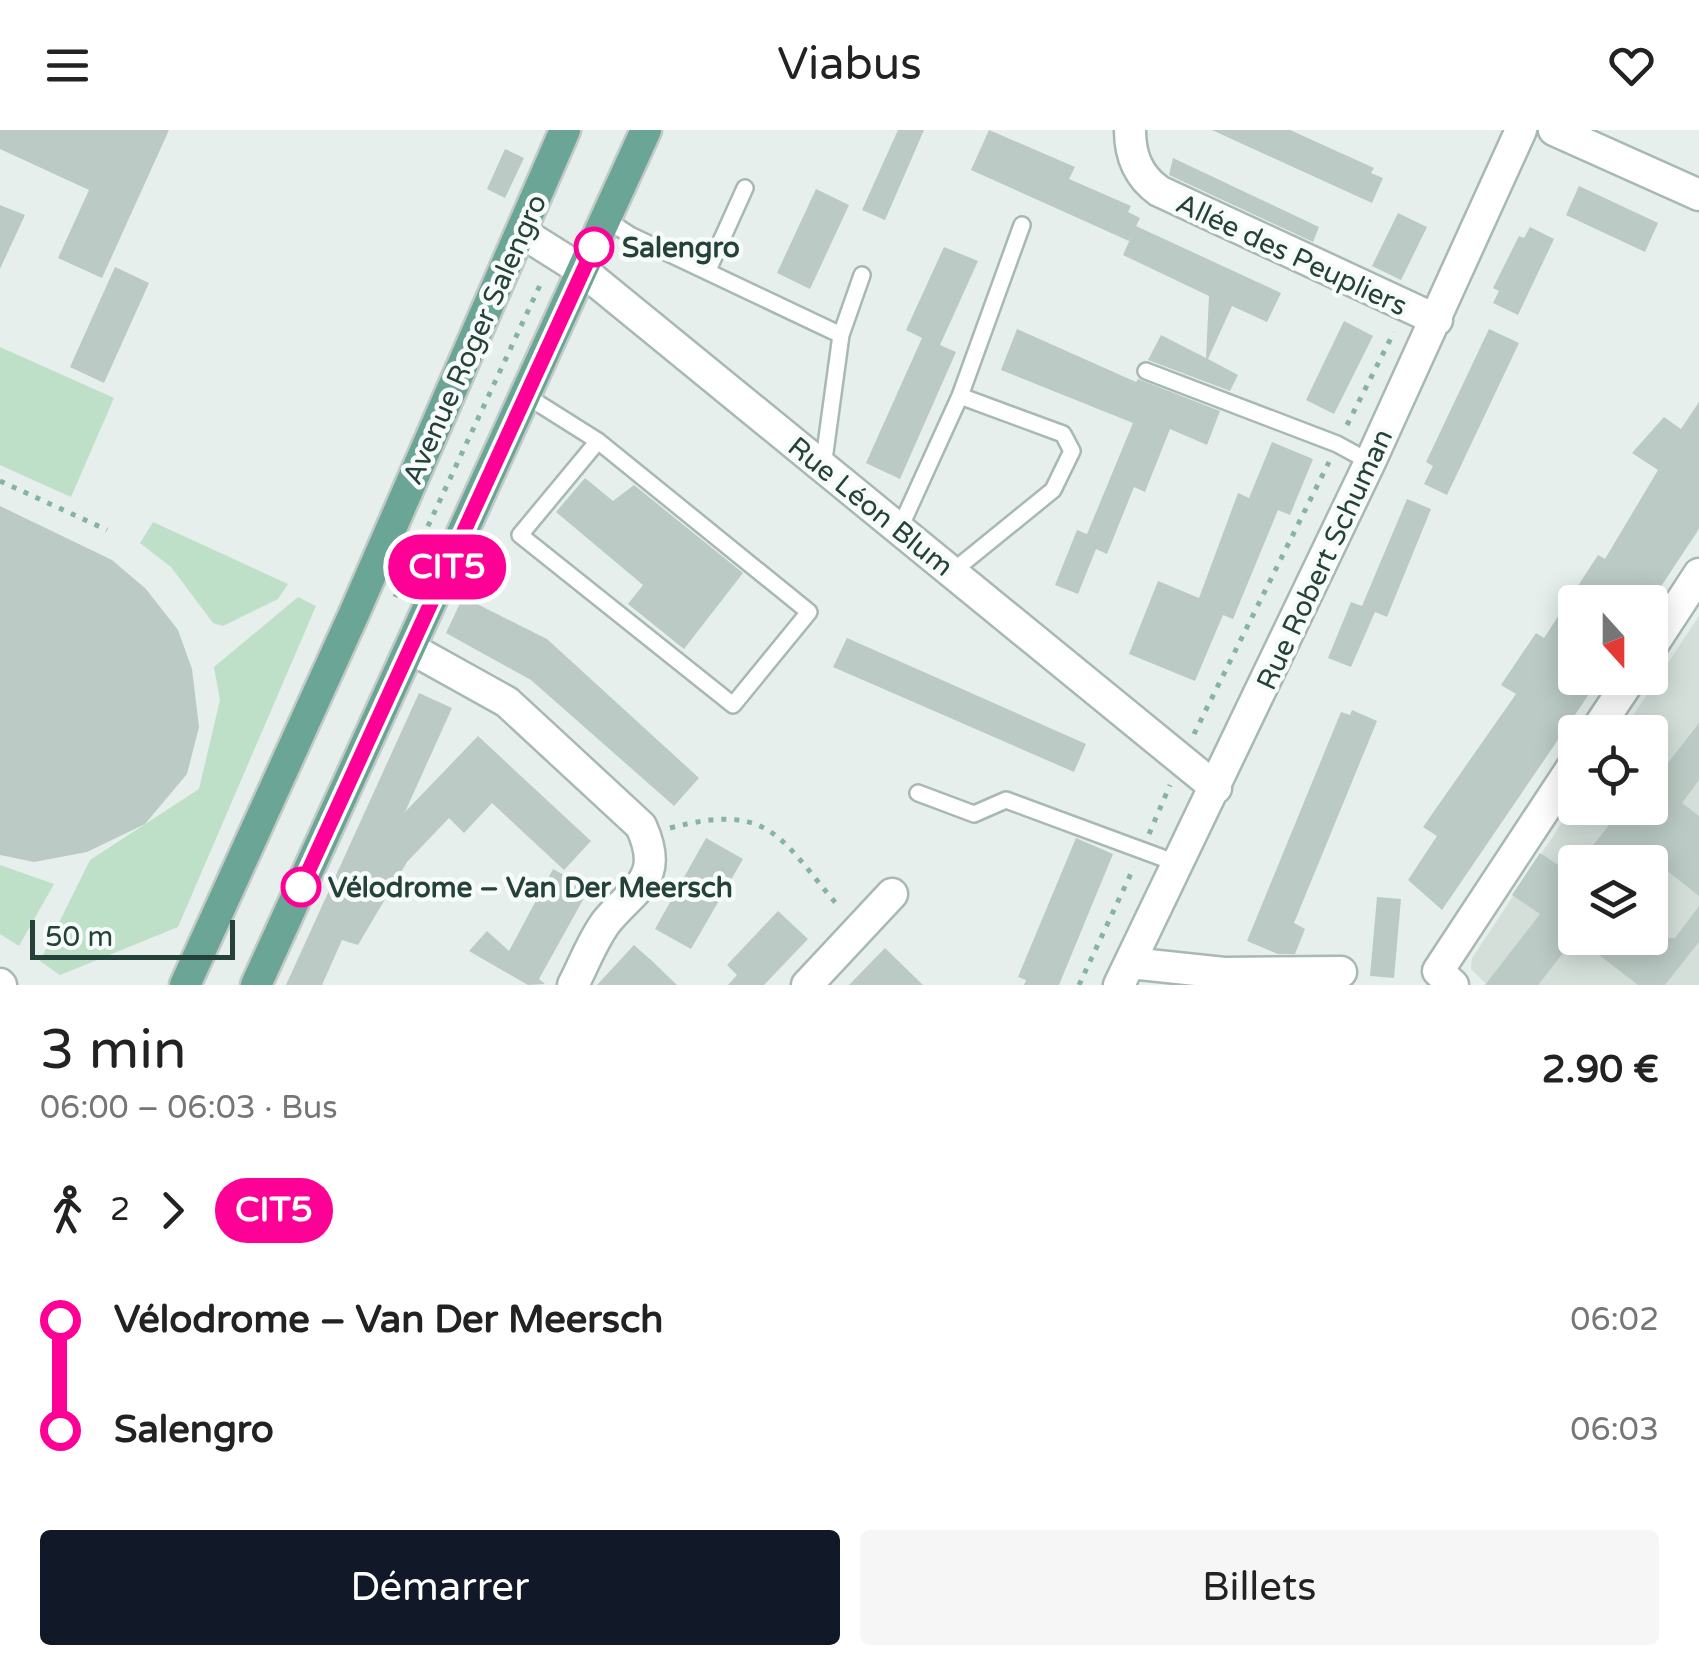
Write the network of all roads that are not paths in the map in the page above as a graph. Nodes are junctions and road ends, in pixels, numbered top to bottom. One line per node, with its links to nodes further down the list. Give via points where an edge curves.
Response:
1 (564, 130): 10 (main road, Avenue Roger Salengro)
2 (646, 130): 8 (main road)
3 (1130, 130): 14 (street, Allée des Peupliers, via 1140,172 1159,191)
4 (1521, 130): 14 (street, Rue Robert Schuman)
5 (1554, 130): 7 (street)
6 (745, 188): 11 (lane)
7 (1699, 195)
8 (606, 220): 11 (lane); 12 (main road)
9 (1022, 225): 18 (lane)
10 (514, 245): 12 (street, Rue Léon Blum); 35 (main road, Avenue Roger Salengro)
11 (708, 270): 15 (lane)
12 (583, 272): 17 (main road); 21 (street, Rue Léon Blum)
13 (862, 274): 15 (lane)
14 (1437, 320): 20 (street, Rue Robert Schuman)
15 (842, 334): 21 (lane)
16 (1146, 371): 20 (lane)
17 (526, 396): 19 (lane); 26 (main road)
18 (960, 396): 22 (lane); 23 (lane, via 1063,434 1072,451 1053,490)
19 (598, 441): 19 (lane, via 809,612 733,705 520,535)
20 (1370, 462): 27 (street, Rue Robert Schuman)
21 (823, 468): 22 (street, Rue Léon Blum)
22 (899, 530): 23 (street, Rue Léon Blum)
23 (952, 572): 27 (street, Rue Léon Blum)
24 (1699, 574): 25 (street)
25 (1668, 621)
26 (410, 648): 36 (main road); 37 (street, via 507,702 632,815 644,835 650,862 643,886 606,923)
27 (1216, 788): 30 (street, Rue Robert Schuman)
28 (1558, 791): 34 (street)
29 (918, 793): 30 (lane, via 974,814 1006,800)
30 (1179, 864): 33 (street, Rue Robert Schuman)
31 (892, 894): 38 (street)
32 (1341, 972): 33 (street)
33 (1124, 974)
34 (1446, 978)
35 (185, 985)
36 (256, 985)
37 (574, 985)
38 (806, 985)

